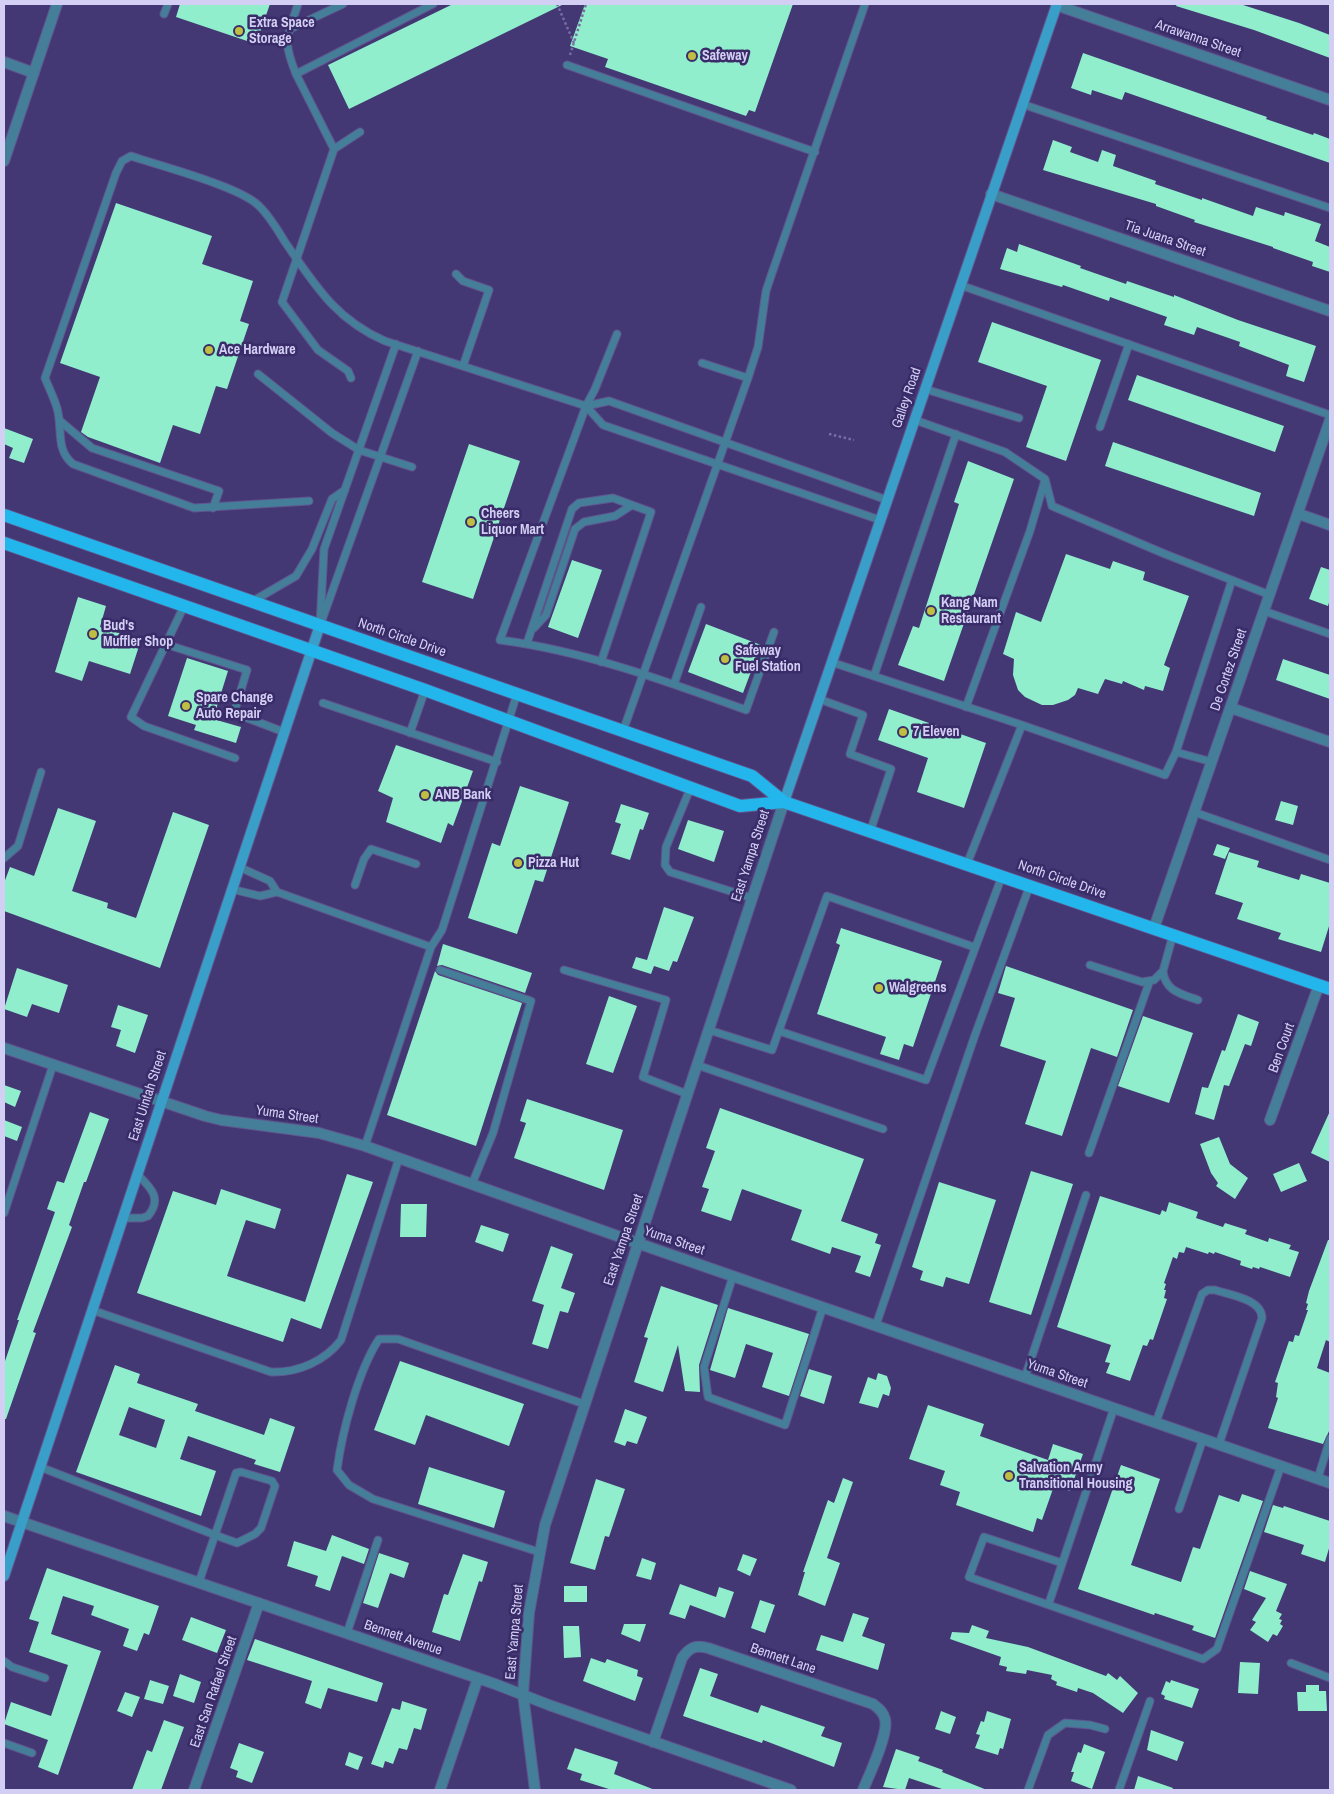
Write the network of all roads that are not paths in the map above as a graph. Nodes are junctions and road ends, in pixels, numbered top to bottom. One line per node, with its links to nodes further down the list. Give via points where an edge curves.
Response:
1 (57, 4): 13 (street)
2 (168, 4): 9 (lane)
3 (298, 4): 10 (lane)
4 (343, 4): 8 (lane)
5 (434, 4): 14 (lane)
6 (866, 4): 19 (lane)
7 (1056, 4): 15 (street, Arrawanna Street); 16 (main road, Galley Road)
8 (331, 7): 10 (lane)
9 (164, 14)
10 (290, 28): 14 (lane, via 286,49)
11 (4, 62): 13 (street)
12 (567, 65): 19 (lane)
13 (34, 73): 20 (street)
14 (296, 74): 18 (lane)
15 (1330, 100)
16 (1022, 104): 21 (main road, Galley Road); 22 (lane)
17 (360, 132): 18 (lane)
18 (334, 149): 23 (lane)
19 (815, 152): 35 (lane, via 766,291 758,347)
20 (4, 160)
21 (992, 194): 25 (main road, Galley Road); 26 (street, Tia Juana Street)
22 (1330, 208)
23 (297, 259): 28 (lane, via 319,291 346,320); 34 (lane, via 282,302 318,350 348,371); 40 (lane, via 266,214 246,196 131,156 122,161 45,378)
24 (456, 274): 32 (lane, via 464,281 489,290)
25 (960, 285): 29 (lane); 36 (main road, Galley Road)
26 (1330, 311)
27 (617, 334): 37 (lane)
28 (396, 344): 30 (lane); 46 (lane)
29 (1129, 344): 38 (lane); 43 (lane)
30 (418, 351): 32 (lane); 47 (lane)
31 (702, 363): 35 (lane)
32 (463, 366): 37 (lane)
33 (258, 374): 46 (lane, via 332,433)
34 (351, 378)
35 (748, 378): 45 (lane)
36 (925, 389): 39 (lane); 41 (main road, Galley Road)
37 (586, 406): 45 (lane, via 609,401); 48 (lane, via 603,426); 71 (lane, via 500,640)
38 (1330, 415)
39 (1020, 418)
40 (59, 420): 55 (lane, via 92,448 219,491); 55 (lane, via 61,448 66,459 73,464 194,508)
41 (914, 420): 44 (lane); 52 (main road, Galley Road)
42 (1330, 420): 56 (street, De Cortez Street)
43 (1100, 428)
44 (956, 434): 50 (lane, via 1005,452); 77 (lane)
45 (726, 442): 48 (lane); 52 (lane)
46 (359, 450): 47 (lane); 51 (lane)
47 (381, 457): 49 (lane); 67 (lane)
48 (718, 465): 58 (lane); 76 (lane)
49 (412, 467)
50 (1045, 479): 61 (lane, via 1052,506); 83 (lane, via 1030,530)
51 (345, 490): 63 (lane, via 332,499 312,550 296,576); 67 (lane, via 324,549)
52 (887, 500): 58 (main road, Galley Road)
53 (309, 501): 55 (lane)
54 (632, 505): 68 (lane, via 615,516 584,522 575,529 546,615); 68 (lane, via 613,498 579,503 572,509); 74 (lane, via 651,512)
55 (213, 508)
56 (1299, 514): 59 (street); 62 (street, De Cortez Street)
57 (4, 515): 63 (main road, North Circle Drive)
58 (880, 520): 75 (main road, Galley Road)
59 (1330, 525)
60 (4, 543): 64 (main road, North Circle Drive)
61 (1232, 580): 62 (lane); 91 (lane)
62 (1270, 595): 66 (street, De Cortez Street)
63 (252, 602): 67 (main road, North Circle Drive)
64 (184, 606): 72 (lane); 73 (main road, North Circle Drive)
65 (701, 606): 78 (lane)
66 (1264, 611): 70 (lane); 84 (street, De Cortez Street)
67 (320, 625): 73 (main road, East Uintah Street); 80 (main road, North Circle Drive)
68 (532, 631): 71 (lane)
69 (774, 632): 78 (lane, via 746,710)
70 (1330, 634)
71 (527, 643): 74 (lane)
72 (165, 644): 88 (lane, via 247,670 234,713); 92 (lane, via 131,717 144,726)
73 (312, 650): 79 (main road, North Circle Drive); 88 (main road, East Uintah Street)
74 (601, 662): 76 (lane)
75 (831, 662): 77 (lane); 81 (main road, Galley Road)
76 (643, 675): 78 (lane); 87 (lane)
77 (874, 676): 83 (lane)
78 (674, 684)
79 (425, 690): 85 (main road, North Circle Drive); 89 (lane)
80 (517, 694): 85 (lane); 87 (main road, North Circle Drive)
81 (819, 699): 97 (main road, Galley Road); 99 (lane, via 863,715 850,754 891,769)
82 (323, 703): 89 (lane)
83 (966, 707): 86 (lane)
84 (1231, 708): 90 (street); 94 (street, De Cortez Street)
85 (510, 721): 93 (lane); 96 (main road, North Circle Drive)
86 (1022, 725): 91 (lane, via 1165,776); 103 (lane)
87 (624, 731): 97 (main road, North Circle Drive, via 752,776)
88 (284, 732): 104 (main road, East Uintah Street)
89 (410, 732): 93 (lane)
90 (1330, 742)
91 (1176, 752): 94 (lane)
92 (235, 758)
93 (496, 762): 113 (lane, via 442,930)
94 (1212, 762): 98 (street, De Cortez Street)
95 (41, 772): 100 (lane, via 18,846)
96 (690, 789): 97 (main road, North Circle Drive, via 740,806); 110 (lane, via 666,847 665,865 670,872)
97 (784, 802): 99 (main road, North Circle Drive); 110 (street, East Yampa Street)
98 (1194, 812): 101 (lane); 111 (street, De Cortez Street)
99 (870, 832): 103 (main road, North Circle Drive)
100 (4, 858)
101 (1330, 860)
102 (416, 864): 106 (lane, via 372,849 364,859)
103 (968, 864): 105 (main road, North Circle Drive)
104 (239, 868): 108 (main road, East Uintah Street); 109 (lane, via 270,881)
105 (1002, 875): 107 (main road, North Circle Drive); 114 (lane)
106 (355, 885)
107 (1030, 885): 111 (main road, North Circle Drive); 143 (lane)
108 (232, 889): 109 (lane, via 260,896); 128 (main road, East Uintah Street)
109 (276, 892): 113 (lane)
110 (752, 898): 122 (street, East Yampa Street)
111 (1154, 928): 112 (main road, North Circle Drive)
112 (1173, 935): 118 (lane); 120 (main road, North Circle Drive)
113 (431, 946): 131 (lane)
114 (974, 947): 123 (lane, via 926,1080); 123 (lane, via 827,896)
115 (1090, 965): 119 (lane, via 1131,980)
116 (440, 970): 135 (lane, via 531,1001 492,1133)
117 (564, 970): 127 (lane, via 666,1000 643,1077)
118 (1163, 971): 119 (lane); 121 (lane, via 1166,985 1173,992)
119 (1149, 982): 132 (lane)
120 (1325, 987): 129 (street, Ben Court)
121 (1198, 1000)
122 (708, 1030): 123 (lane, via 772,1050); 126 (street, East Yampa Street)
123 (780, 1031)
124 (4, 1048): 125 (street, Yuma Street)
125 (53, 1064): 128 (street, Yuma Street); 137 (lane)
126 (697, 1065): 127 (street, East Yampa Street); 130 (lane)
127 (687, 1094): 139 (street, East Yampa Street)
128 (161, 1101): 131 (street, Yuma Street, via 221,1120 319,1133); 134 (main road, East Uintah Street)
129 (1270, 1120)
130 (883, 1129)
131 (365, 1146): 133 (street, Yuma Street)
132 (1089, 1153)
133 (399, 1158): 135 (street, Yuma Street); 142 (lane, via 341,1340 320,1360 295,1370 272,1372)
134 (137, 1174): 138 (main road, East Uintah Street); 138 (lane, via 153,1189 155,1201 148,1216)
135 (472, 1184): 139 (street, Yuma Street)
136 (1086, 1195): 144 (lane)
137 (4, 1213)
138 (122, 1218): 142 (main road, East Uintah Street)
139 (637, 1243): 140 (street, Yuma Street); 145 (street, East Yampa Street)
140 (733, 1276): 141 (street, Yuma Street); 141 (lane, via 704,1367 708,1397 785,1425)
141 (823, 1307): 143 (street, Yuma Street)
142 (92, 1310): 152 (main road, East Uintah Street)
143 (876, 1325): 144 (street, Yuma Street)
144 (1025, 1377): 146 (street, Yuma Street)
145 (584, 1404): 160 (street, East Yampa Street); 160 (lane, via 398,1339 379,1339 350,1414 337,1470 349,1485 373,1499)
146 (1114, 1408): 147 (street, Yuma Street); 161 (lane)
147 (1156, 1422): 148 (street, Yuma Street); 150 (lane, via 1202,1294 1215,1290 1257,1305 1262,1311)
148 (1203, 1439): 150 (street, Yuma Street); 155 (lane)
149 (1330, 1440): 153 (lane)
150 (1219, 1444): 151 (street, Yuma Street)
151 (1281, 1466): 153 (street, Yuma Street); 165 (lane, via 1218,1648 1203,1659)
152 (40, 1467): 157 (main road, East Uintah Street); 158 (lane)
153 (1318, 1478): 154 (street, Yuma Street)
154 (1330, 1483)
155 (1179, 1510)
156 (4, 1516): 157 (street, Bennett Avenue)
157 (22, 1522): 162 (main road, East Uintah Street); 163 (street, Bennett Avenue)
158 (215, 1535): 158 (lane, via 236,1473 272,1481 275,1486 261,1528 255,1534 236,1543); 163 (lane)
159 (378, 1540): 166 (lane)
160 (539, 1552): 172 (street, East Yampa Street, via 529,1613)
161 (1062, 1563): 165 (lane); 165 (lane, via 984,1537 969,1577)
162 (4, 1576)
163 (199, 1582): 164 (street, Bennett Avenue)
164 (259, 1603): 166 (street, Bennett Avenue); 178 (street, East San Rafael Street)
165 (1049, 1603)
166 (347, 1633): 170 (street, Bennett Avenue)
167 (4, 1661): 169 (lane)
168 (1291, 1663): 171 (lane)
169 (45, 1678)
170 (478, 1678): 172 (street, Bennett Avenue); 179 (street)
171 (1330, 1678)
172 (523, 1694): 175 (street, Bennett Avenue); 180 (street, East Yampa Street)
173 (1150, 1701): 184 (lane)
174 (1105, 1729): 183 (lane, via 1090,1724 1065,1723 1048,1735)
175 (653, 1742): 181 (street, Bennett Avenue); 182 (street, Bennett Lane, via 682,1658 688,1649 697,1646 708,1648 873,1704 881,1710 886,1720 884,1731)
176 (4, 1743): 177 (lane)
177 (32, 1753)
178 (194, 1790)
179 (440, 1790)
180 (535, 1790)
181 (791, 1790)
182 (863, 1790)
183 (1028, 1790)
184 (1119, 1790)

